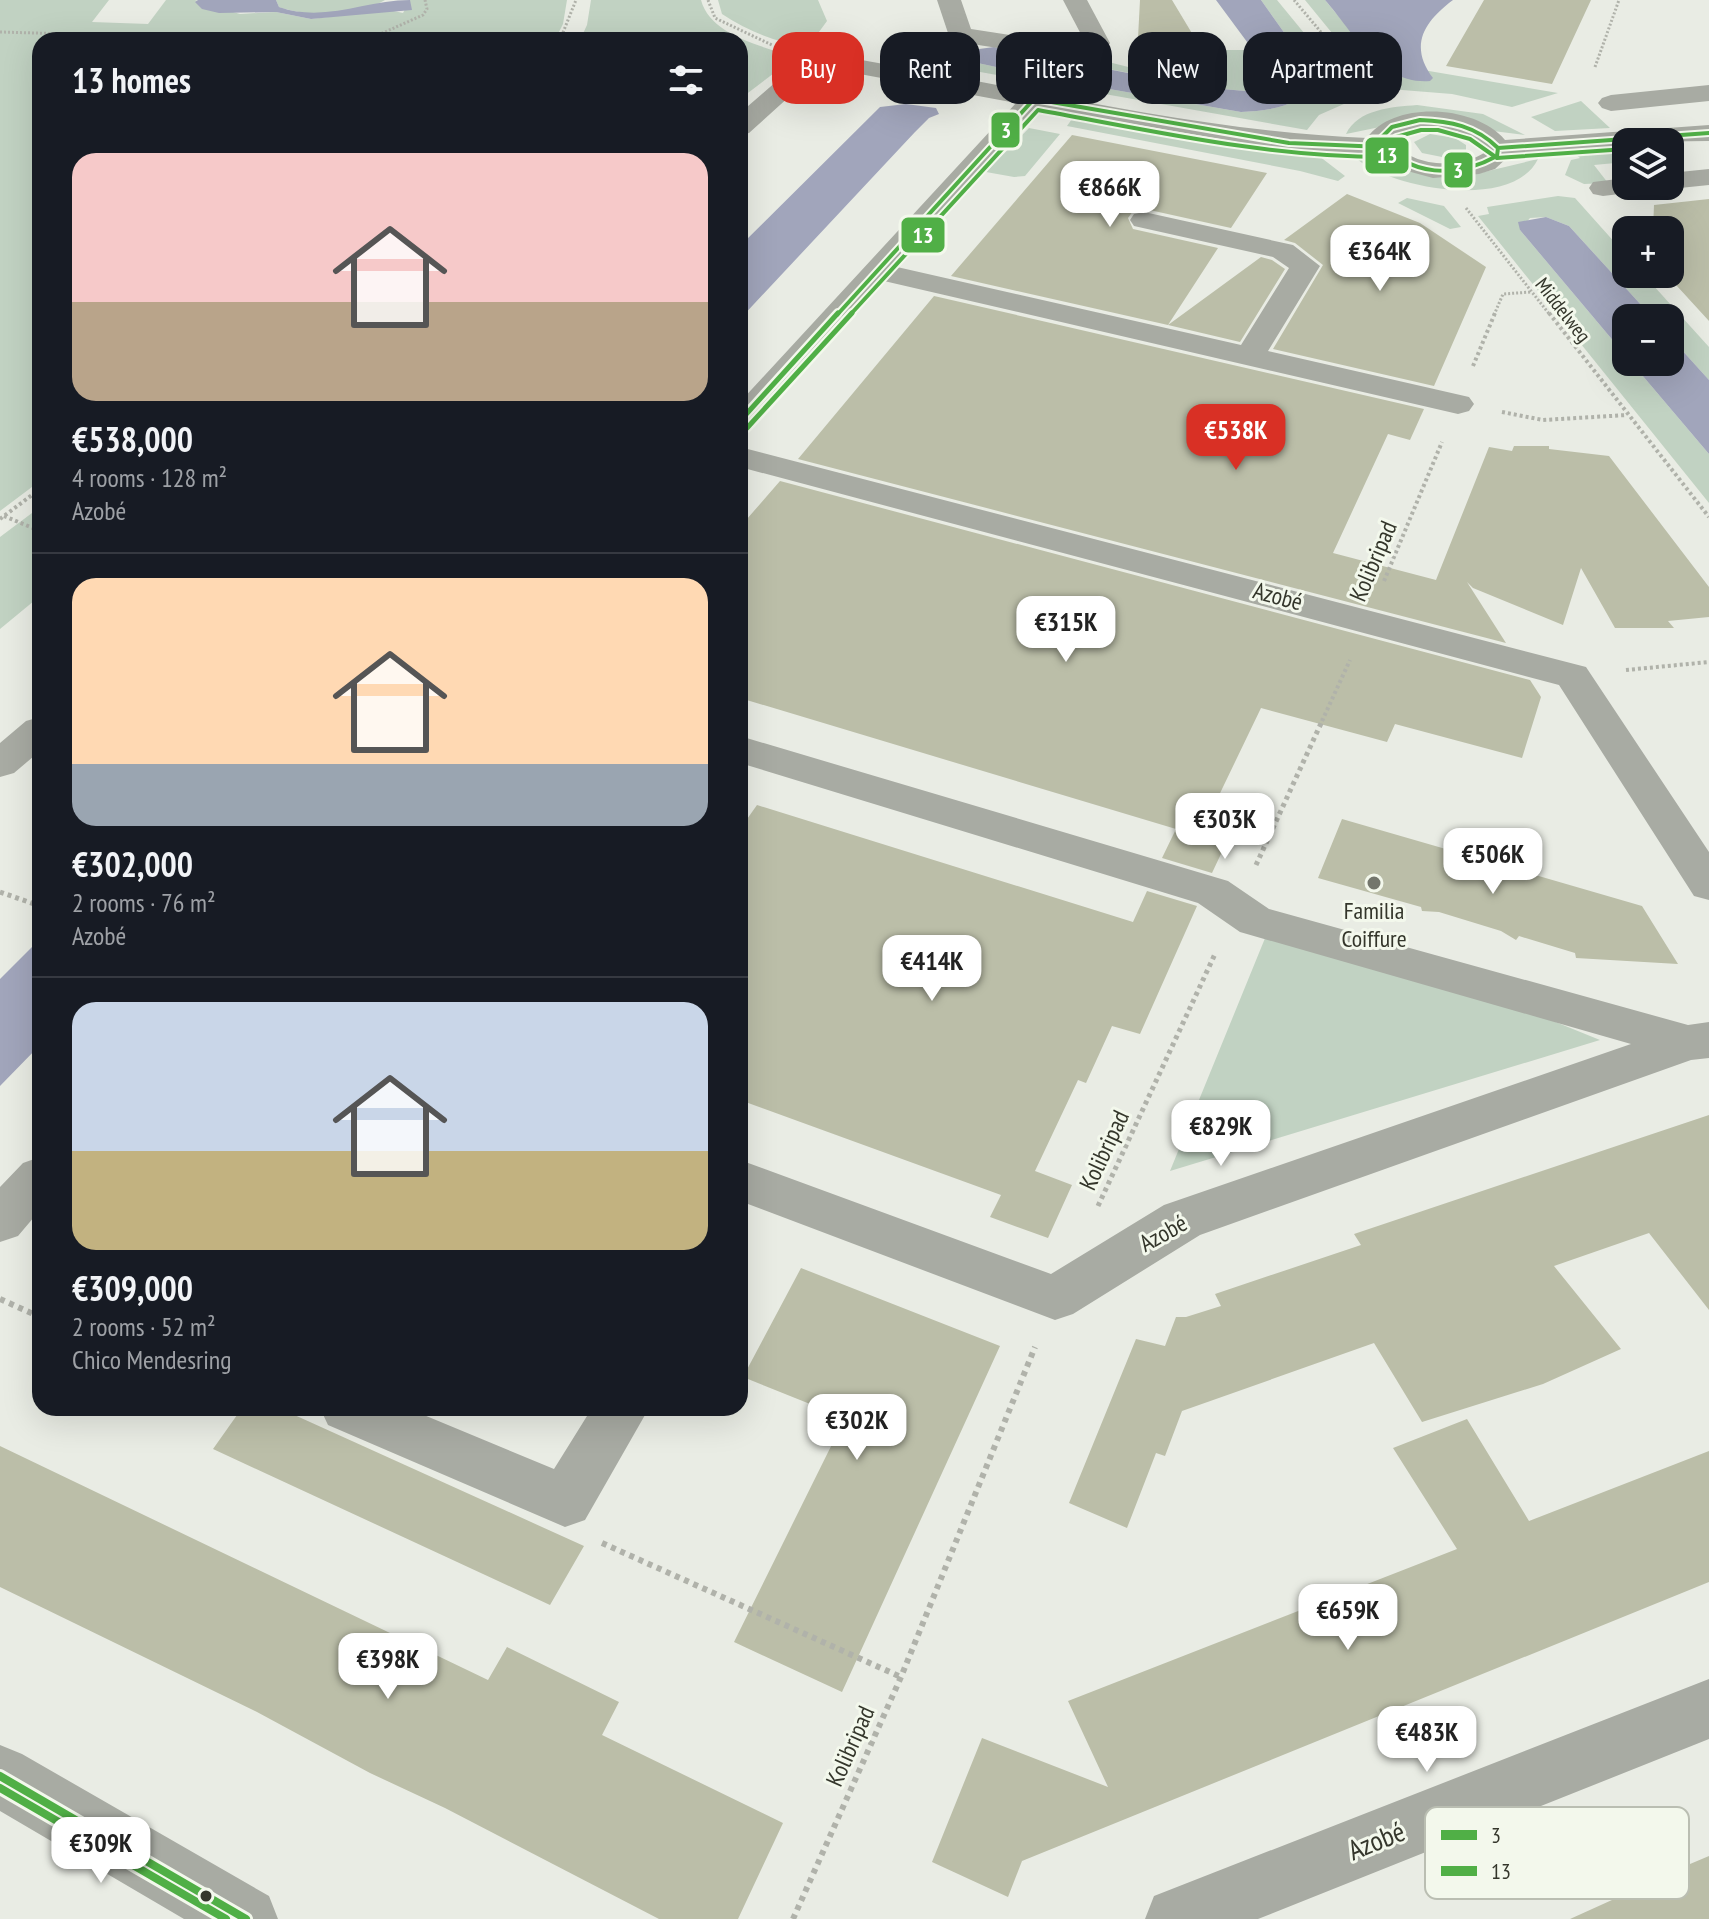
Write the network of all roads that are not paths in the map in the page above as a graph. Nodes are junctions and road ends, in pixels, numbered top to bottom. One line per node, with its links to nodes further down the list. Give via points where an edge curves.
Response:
1 (949, 0): 3 (street)
2 (1075, 0): 4 (street, via 1098,43 1076,53)
3 (960, 32)
4 (980, 38)
5 (880, 70): 10 (street, via 817,59)
6 (1709, 93): 7 (street)
7 (1611, 103)
8 (1029, 104): 17 (street)
9 (1063, 104): 14 (street, via 1289,143)
10 (748, 120)
11 (1709, 133): 12 (street)
12 (1684, 136)
13 (1612, 142): 15 (street)
14 (1382, 147): 15 (street, via 1403,162 1440,171 1490,164); 15 (street, via 1384,132 1420,120 1471,127)
15 (1498, 148)
16 (1144, 220): 18 (street, via 1283,251 1305,266)
17 (877, 271): 18 (street); 20 (street)
18 (1249, 356): 19 (street)
19 (1458, 404)
20 (748, 412)
21 (748, 459): 25 (street, Azobé, via 1573,676)
22 (32, 737): 24 (street)
23 (748, 751): 26 (street, Azobé, via 1213,892 1255,921)
24 (0, 764)
25 (1709, 885)
26 (1698, 1041): 28 (street, Azobé, via 1182,1220 1055,1298)
27 (32, 1186): 29 (street)
28 (748, 1195)
29 (0, 1221)
30 (366, 1416): 31 (street, via 565,1501)
31 (617, 1416)
32 (1709, 1709): 34 (street, Azobé)
33 (0, 1776): 36 (street)
34 (1461, 1807)
35 (1425, 1821): 37 (street, Azobé)
36 (246, 1919)
37 (1177, 1919)

